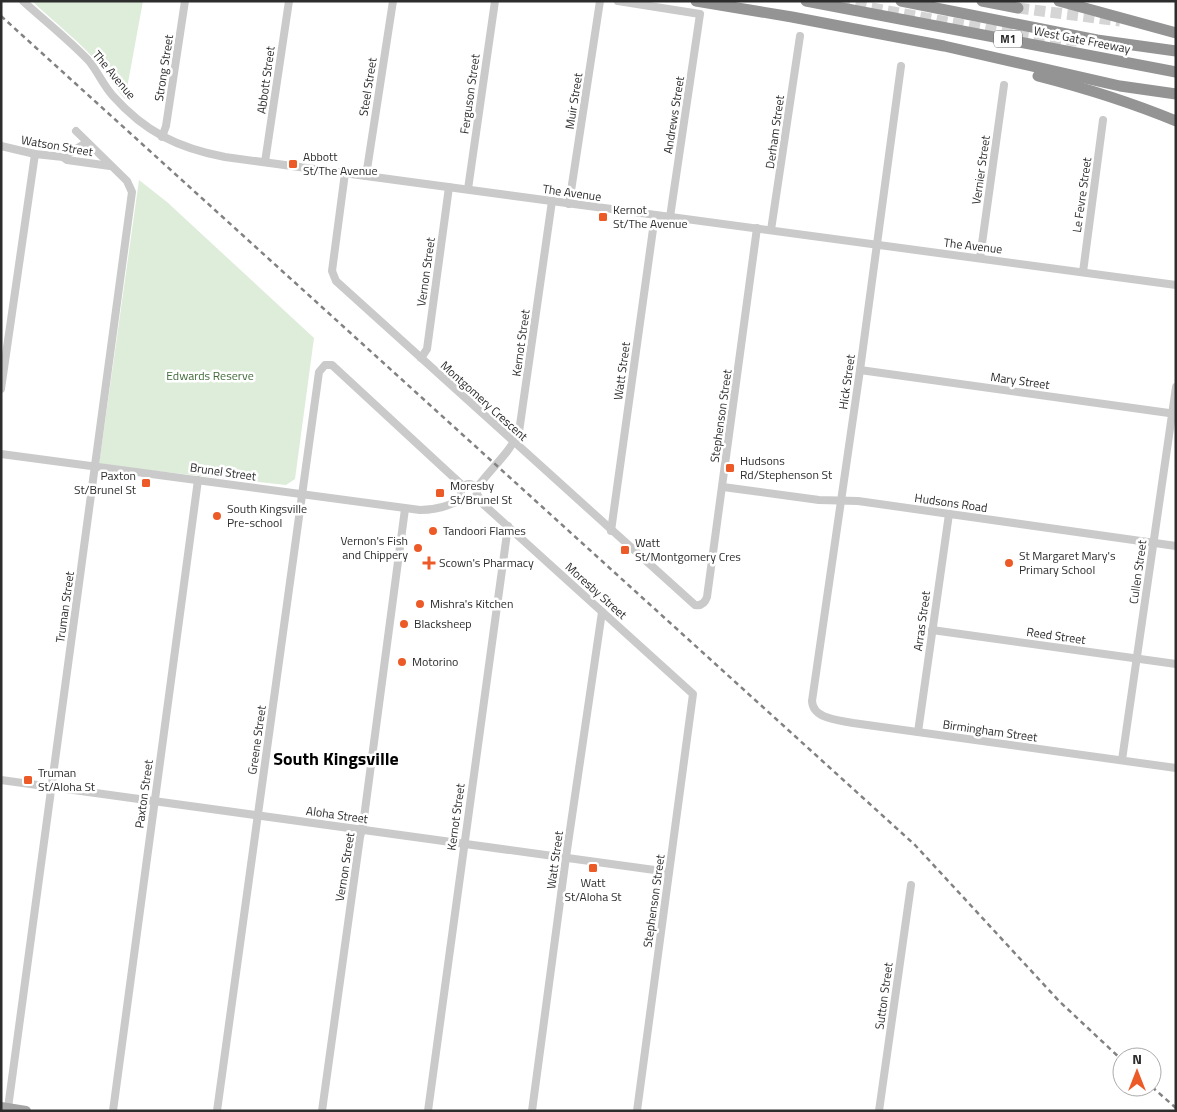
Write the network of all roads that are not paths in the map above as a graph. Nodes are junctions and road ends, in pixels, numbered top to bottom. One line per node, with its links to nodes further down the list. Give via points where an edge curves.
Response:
1 (24, 1): 27 (street, The Avenue, via 88,61 113,96)
2 (185, 1): 27 (street, Strong Street)
3 (289, 1): 32 (street, Abbott Street)
4 (393, 1): 35 (street, Steel Street)
5 (495, 1): 37 (street, Ferguson Street)
6 (600, 1): 39 (street, Muir Street)
7 (618, 1): 41 (street, Andrews Street, via 700,14)
8 (696, 1): 16 (highway, M1)
9 (806, 1): 21 (highway, West Gate Freeway / M1)
10 (901, 1): 19 (highway, M1, via 1079,37)
11 (982, 1): 13 (highway)
12 (1059, 1): 14 (highway)
13 (1018, 8)
14 (1080, 8): 15 (highway); 17 (highway)
15 (1176, 25)
16 (864, 31): 23 (highway, M1, via 1120,86); 25 (highway, via 1092,90)
17 (1176, 33)
18 (800, 36): 43 (street, Derham Street)
19 (1176, 51)
20 (901, 66): 44 (street, Hick Street)
21 (1176, 72)
22 (1004, 84): 45 (street, Vernier Street)
23 (1176, 94)
24 (1103, 120): 46 (street, Le Fevre Street)
25 (1176, 121)
26 (76, 132): 28 (street, Truman Street)
27 (162, 137): 32 (street, The Avenue, via 192,150)
28 (86, 143): 31 (street); 33 (street, Truman Street)
29 (1, 146): 30 (street, Watson Street)
30 (34, 154): 31 (street, Watson Street); 51 (street)
31 (63, 157): 33 (street, Watson Street)
32 (265, 162): 34 (street, The Avenue)
33 (110, 166): 55 (street, Truman Street, via 127,182 132,192)
34 (345, 173): 35 (street, The Avenue); 48 (street, Montgomery Crescent, via 333,276)
35 (366, 176): 36 (street, The Avenue)
36 (449, 187): 37 (street, The Avenue); 48 (street, Vernon Street, via 427,349)
37 (468, 189): 38 (street, The Avenue)
38 (552, 201): 39 (street, The Avenue); 53 (street, Kernot Street, via 522,421)
39 (569, 204): 40 (street, The Avenue)
40 (655, 215): 41 (street, The Avenue); 65 (street, Watt Street)
41 (670, 217): 42 (street, The Avenue)
42 (757, 228): 43 (street, The Avenue); 57 (street, Stephenson Street)
43 (771, 230): 44 (street, The Avenue)
44 (877, 246): 45 (street, The Avenue); 49 (street, Hick Street)
45 (980, 258): 46 (street, The Avenue)
46 (1083, 272): 47 (street, The Avenue)
47 (1176, 285)
48 (421, 358): 53 (street, Montgomery Crescent)
49 (860, 370): 52 (street, Mary Street); 61 (street, Hick Street)
50 (1176, 387): 52 (street, Cullen Street)
51 (1, 389)
52 (1174, 414): 66 (street, Cullen Street)
53 (514, 444): 58 (street, Kernot Street); 65 (street, Montgomery Crescent)
54 (1, 454): 55 (street, Brunel Street)
55 (95, 466): 56 (street, Brunel Street); 79 (street, Truman Street)
56 (198, 480): 60 (street, Brunel Street); 80 (street, Paxton Street)
57 (723, 487): 61 (street, Hudsons Road, via 818,500); 68 (street, Stephenson Street, via 707,597)
58 (474, 491): 59 (street, via 467,484); 59 (street, via 468,500); 64 (street, Moresby Street, via 483,504)
59 (462, 492): 60 (street, Greene Street, via 332,365 325,365 319,372); 62 (street, Brunel Street, via 452,504 420,510)
60 (302, 495): 62 (street, Brunel Street); 81 (street, Greene Street)
61 (841, 500): 63 (street, Hudsons Road); 74 (street, Hick Street)
62 (405, 509): 82 (street, Vernon Street)
63 (949, 514): 66 (street, Hudsons Road); 70 (street, Arras Street)
64 (508, 526): 69 (street, Moresby Street); 83 (street, Kernot Street)
65 (611, 531): 68 (street, Montgomery Crescent, via 692,604)
66 (1153, 542): 67 (street, Hudsons Road); 71 (street, Cullen Street)
67 (1176, 546)
68 (702, 605)
69 (602, 612): 73 (street, Moresby Street); 84 (street, Watt Street)
70 (932, 630): 71 (street, Reed Street); 75 (street, Arras Street)
71 (1137, 659): 72 (street, Reed Street); 76 (street, Cullen Street)
72 (1176, 664)
73 (693, 694): 85 (street, Stephenson Street)
74 (812, 701): 75 (street, Birmingham Street, via 814,710 822,716)
75 (918, 732): 76 (street, Birmingham Street)
76 (1122, 760): 77 (street, Birmingham Street)
77 (1176, 768)
78 (1, 780): 79 (street, Aloha Street)
79 (52, 787): 80 (street, Aloha Street); 87 (street, Truman Street)
80 (155, 801): 81 (street, Aloha Street); 89 (street, Paxton Street)
81 (258, 816): 82 (street, Aloha Street); 90 (street, Greene Street)
82 (362, 830): 83 (street, Aloha Street); 91 (street, Vernon Street)
83 (464, 843): 84 (street, Aloha Street); 92 (street, Kernot Street)
84 (566, 857): 85 (street, Aloha Street); 93 (street, Watt Street)
85 (669, 872): 94 (street, Stephenson Street)
86 (911, 885): 95 (street, Sutton Street)
87 (5, 1108): 88 (main road)
88 (26, 1111)
89 (113, 1111)
90 (217, 1111)
91 (322, 1111)
92 (428, 1111)
93 (532, 1111)
94 (637, 1111)
95 (879, 1111)

